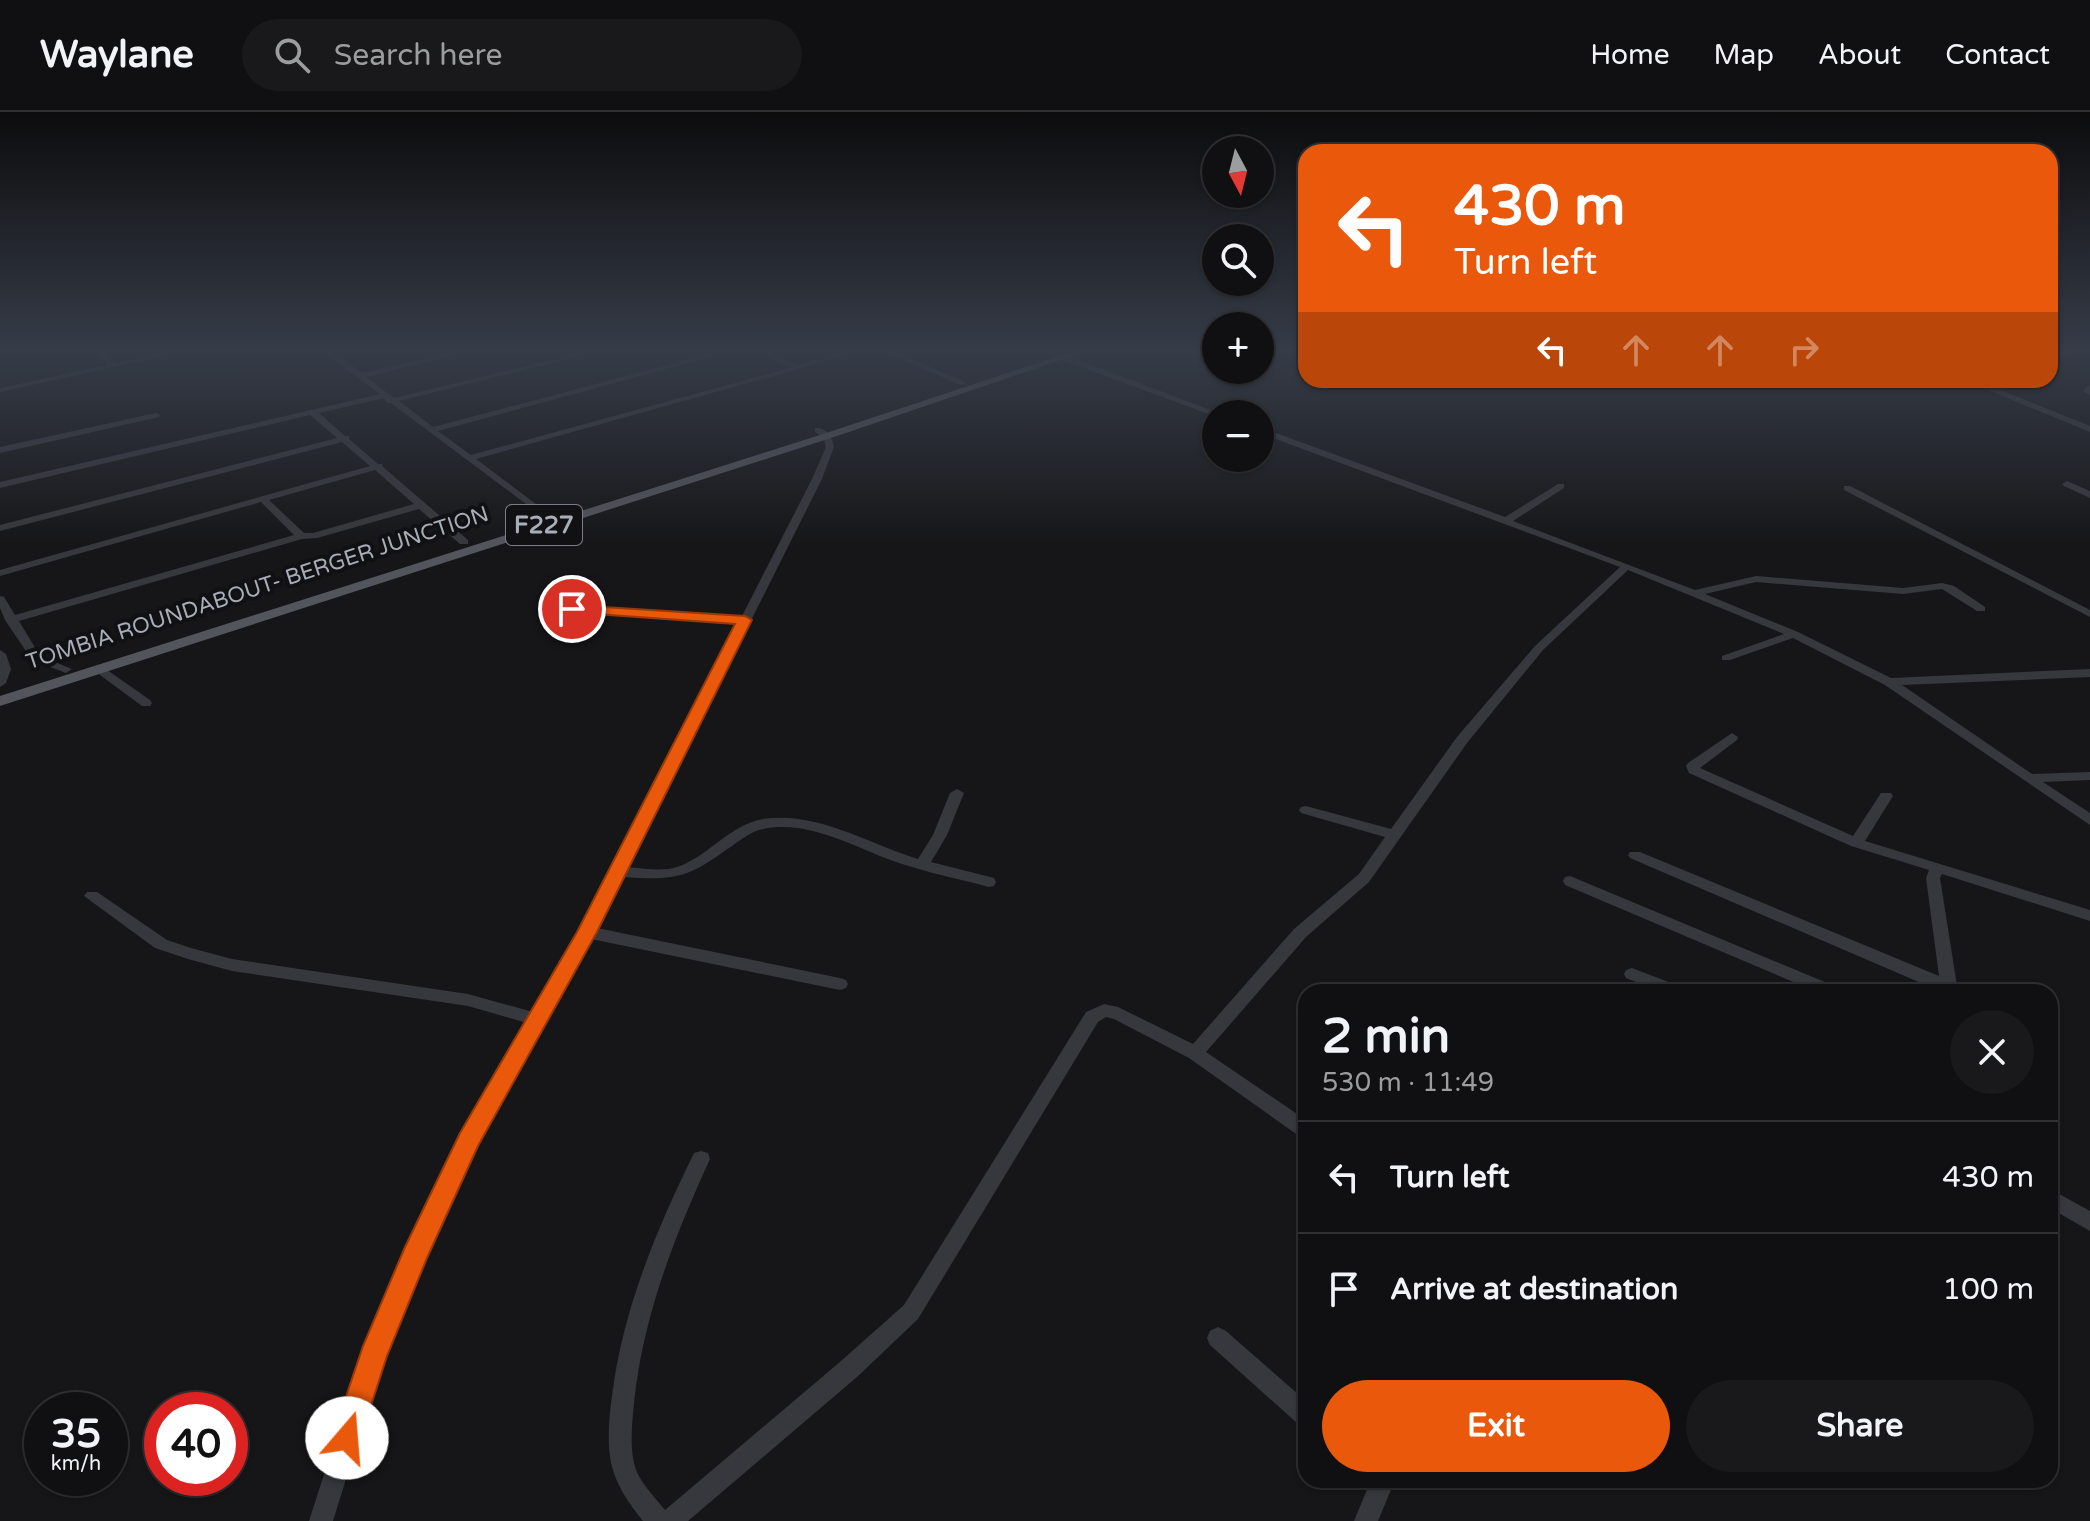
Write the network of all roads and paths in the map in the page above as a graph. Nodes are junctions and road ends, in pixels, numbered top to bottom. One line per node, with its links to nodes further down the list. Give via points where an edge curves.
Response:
1 (156, 415): 16 (street)
2 (302, 415): 20 (street)
3 (316, 415): 15 (street)
4 (410, 415): 12 (street)
5 (488, 415): 12 (street)
6 (624, 415): 17 (street)
7 (874, 415): 13 (main road, TOMBIA ROUNDABOUT- BERGER JUNCTION / F227)
8 (880, 415): 13 (main road, TOMBIA ROUNDABOUT- BERGER JUNCTION / F227)
9 (2058, 415): 11 (street)
10 (2061, 415): 11 (street)
11 (2090, 427)
12 (431, 430): 17 (street)
13 (823, 433): 26 (main road, TOMBIA ROUNDABOUT- BERGER JUNCTION / F227); 39 (street, via 830,447 817,479); 44 (main road, TOMBIA ROUNDABOUT- BERGER JUNCTION / F227)
14 (1274, 435): 27 (street)
15 (346, 438): 18 (street); 28 (street)
16 (0, 450)
17 (470, 458): 26 (street)
18 (379, 466): 24 (street); 25 (street)
19 (2067, 484): 23 (street)
20 (0, 485)
21 (1561, 486): 27 (street)
22 (1847, 488): 37 (street)
23 (2090, 495)
24 (263, 499): 29 (street); 32 (street)
25 (422, 505): 29 (street); 30 (street)
26 (546, 516): 30 (main road, TOMBIA ROUNDABOUT- BERGER JUNCTION / F227)
27 (1506, 521): 31 (street)
28 (0, 528)
29 (301, 536): 38 (street)
30 (464, 542): 43 (main road, TOMBIA ROUNDABOUT- BERGER JUNCTION / F227)
31 (1627, 566): 33 (street); 58 (street, via 1539,648 1462,740)
32 (0, 573)
33 (1694, 593): 36 (street, via 1736,581 1769,579 1903,591 1942,586); 40 (street)
34 (0, 599): 38 (street)
35 (572, 609): 39 (street)
36 (1981, 609)
37 (2090, 614)
38 (11, 620): 43 (street, via 36,658)
39 (745, 620): 63 (street)
40 (1794, 634): 42 (street); 46 (street)
41 (0, 654): 47 (street, via 6,665)
42 (1726, 658)
43 (66, 669): 48 (main road, TOMBIA ROUNDABOUT- BERGER JUNCTION / F227)
44 (100, 669): 49 (main road, TOMBIA ROUNDABOUT- BERGER JUNCTION / F227); 50 (street)
45 (2090, 673): 46 (street)
46 (1889, 682): 53 (street)
47 (0, 683)
48 (0, 690)
49 (0, 701)
50 (146, 703)
51 (1732, 737): 59 (street, via 1694,770)
52 (2090, 776): 53 (street)
53 (2028, 778): 57 (street)
54 (957, 793): 61 (street)
55 (1886, 796): 59 (street)
56 (1306, 810): 58 (street)
57 (2090, 820)
58 (1394, 835): 76 (street, via 1364,878 1300,933)
59 (1856, 843): 62 (street)
60 (1635, 855): 73 (street)
61 (922, 865): 63 (street, via 844,835 777,823 759,824 675,873); 65 (street)
62 (1938, 867): 67 (street); 74 (street, via 1933,878)
63 (616, 872): 68 (street)
64 (1570, 881): 72 (street)
65 (989, 882)
66 (92, 896): 75 (street, via 161,944 188,953 232,965 468,1000)
67 (2090, 916)
68 (587, 932): 70 (street); 75 (street)
69 (1632, 974): 71 (street)
70 (840, 984)
71 (1658, 984)
72 (1814, 984)
73 (1937, 984)
74 (1948, 984)
75 (538, 1020): 84 (street, via 469,1141 415,1255 373,1356)
76 (1195, 1053): 77 (street); 86 (street, via 1118,1013 1104,1010 1092,1017 911,1312)
77 (1298, 1124)
78 (701, 1159): 85 (street, via 664,1235 628,1348 619,1432 624,1467 636,1494)
79 (2058, 1203): 80 (street)
80 (2090, 1222)
81 (1218, 1338): 82 (street)
82 (1298, 1409)
83 (1378, 1488): 87 (street)
84 (321, 1521)
85 (659, 1521)
86 (670, 1521)
87 (1366, 1521)

